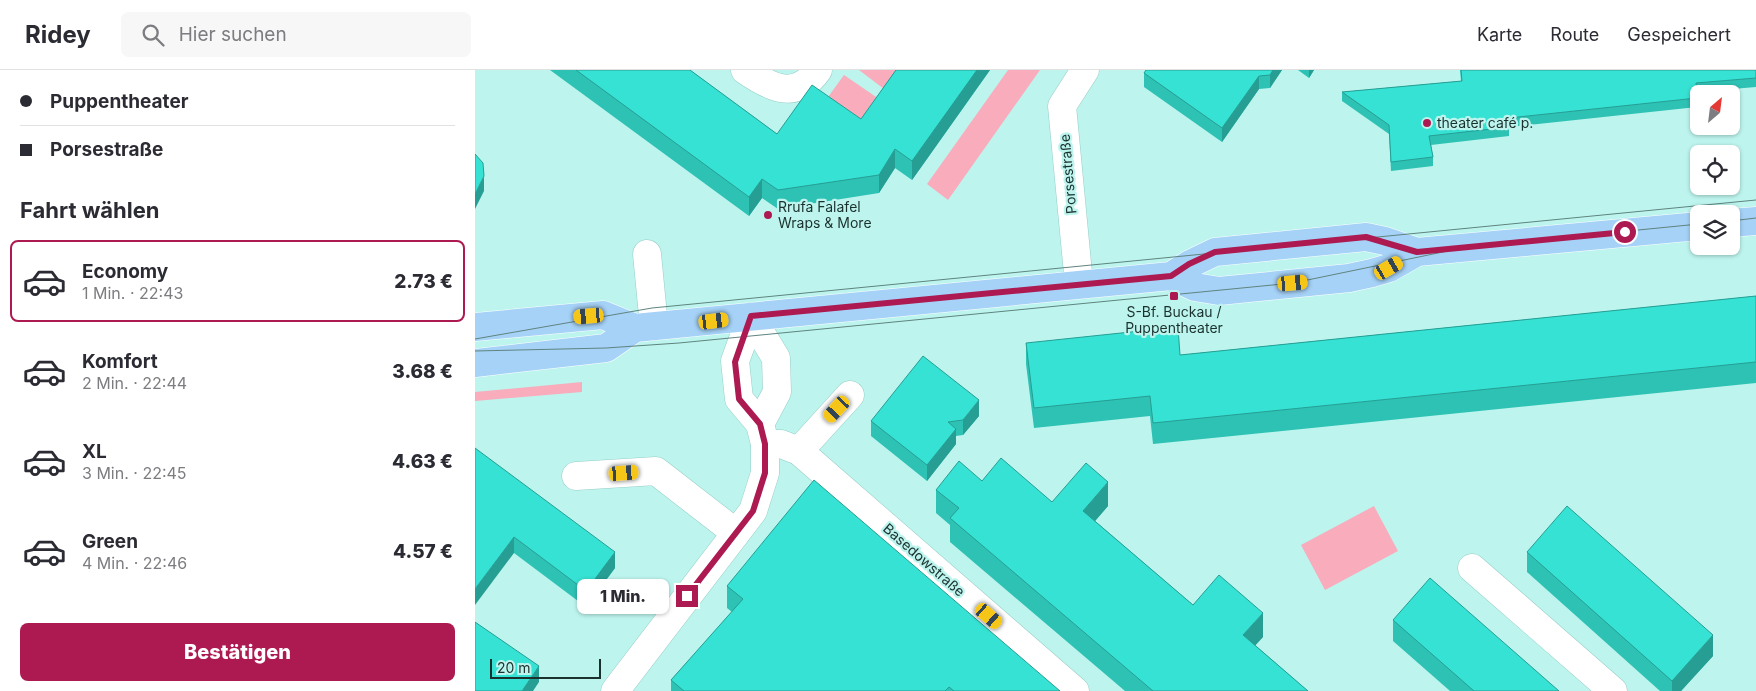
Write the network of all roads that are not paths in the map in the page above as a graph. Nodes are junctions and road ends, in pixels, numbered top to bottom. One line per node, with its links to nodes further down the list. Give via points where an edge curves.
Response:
1 (745, 70): 2 (street, via 767,85 788,89 802,86)
2 (818, 70)
3 (1085, 70): 10 (street, Porsestraße, via 1062,106)
4 (1756, 221): 5 (main road)
5 (1740, 222)
6 (1690, 227): 7 (main road)
7 (1417, 252): 9 (main road, via 1372,274 1219,291 1195,287); 9 (main road, via 1366,237 1215,252)
8 (647, 254): 13 (street)
9 (1171, 276): 10 (main road)
10 (1079, 284): 11 (main road)
11 (751, 316): 13 (main road); 16 (street, via 776,358 777,392); 16 (street, via 735,362 739,399)
12 (475, 327): 13 (main road, via 603,315)
13 (645, 327): 14 (main road, via 606,348)
14 (475, 363)
15 (850, 395): 17 (street)
16 (763, 434): 17 (street, Basedowstraße); 19 (street, via 765,473 753,511)
17 (799, 451): 22 (street, Basedowstraße)
18 (576, 476): 19 (street, via 656,471)
19 (736, 533): 21 (street)
20 (1472, 568): 23 (street)
21 (615, 691)
22 (1075, 691)
23 (1613, 691)

